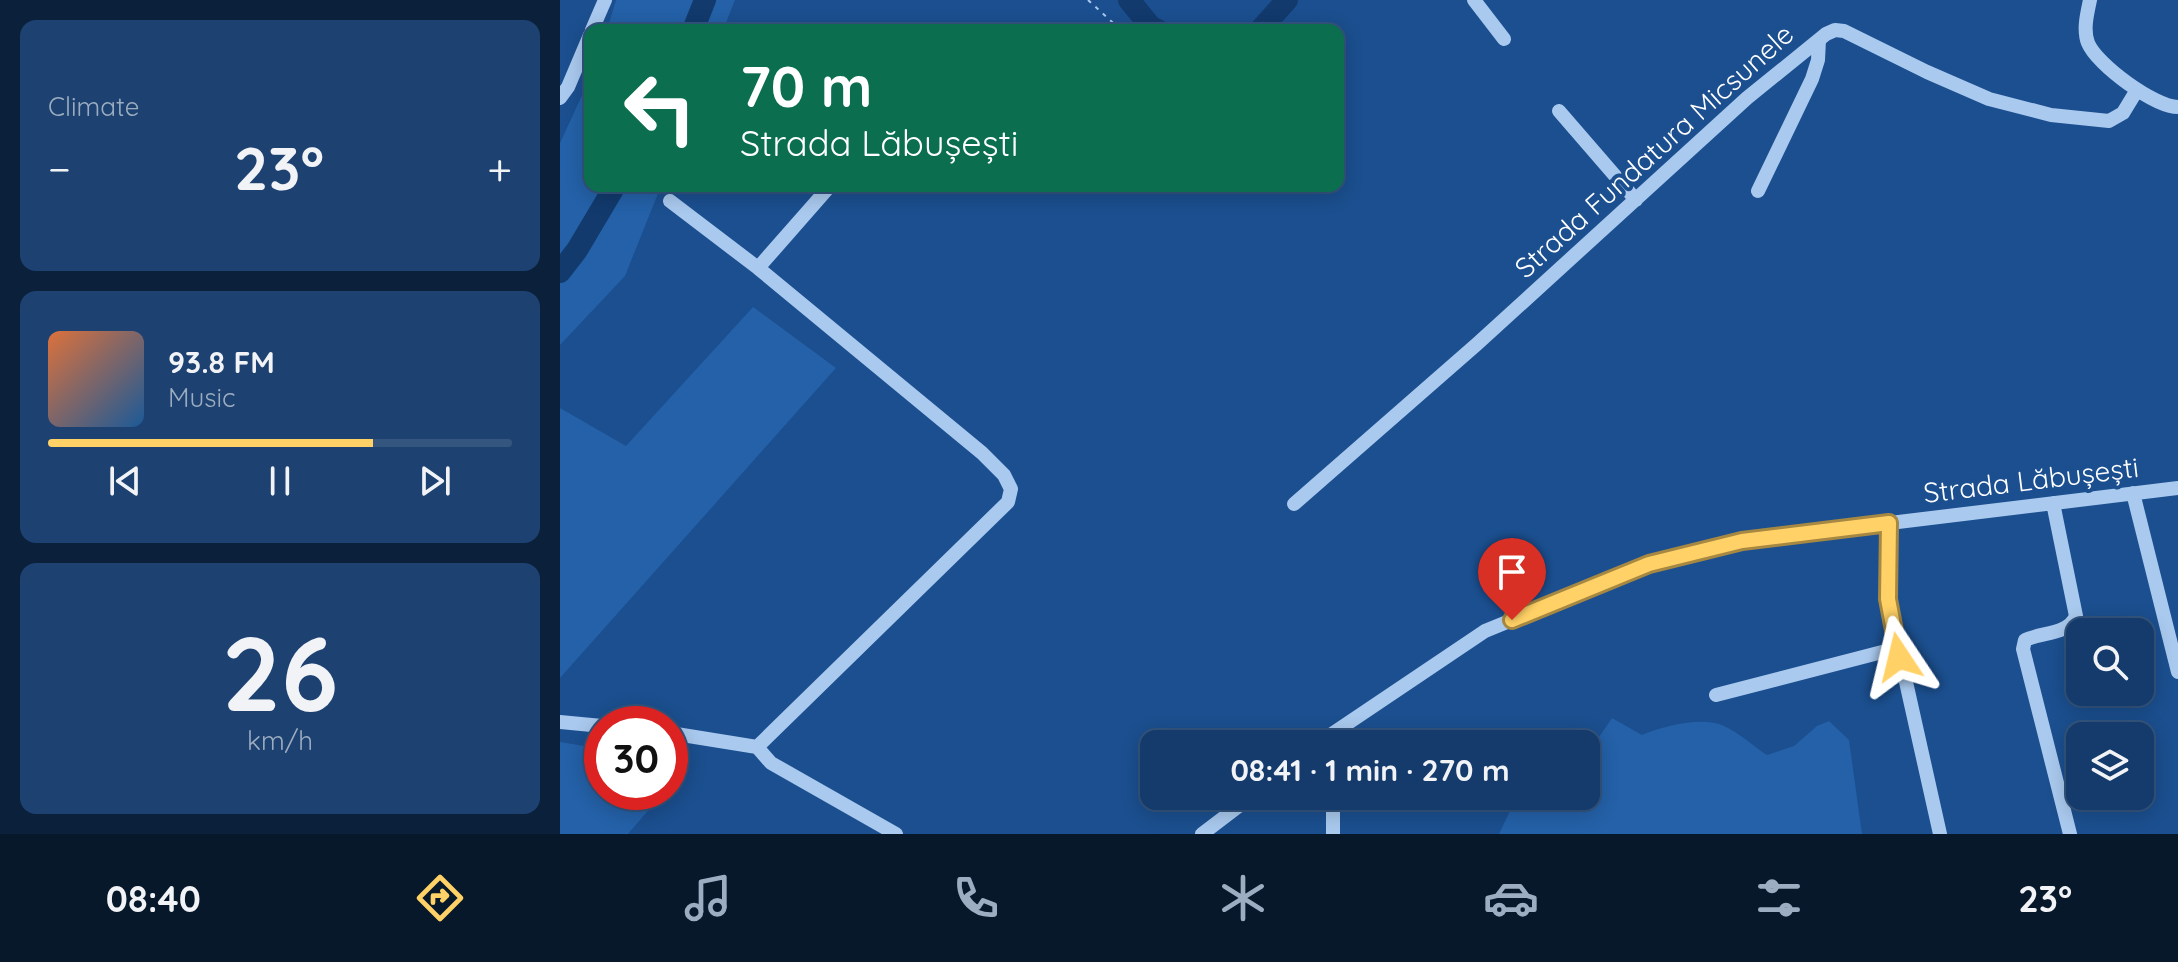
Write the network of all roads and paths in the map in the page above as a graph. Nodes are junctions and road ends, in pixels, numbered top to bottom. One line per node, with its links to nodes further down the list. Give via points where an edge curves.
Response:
1 (605, 0): 5 (street)
2 (1088, 0): 6 (path)
3 (1474, 0): 7 (street)
4 (2090, 0): 10 (street, via 2085,32 2089,46)
5 (594, 24)
6 (1114, 24)
7 (1504, 39)
8 (1819, 40): 10 (street, Strada Fundatura Micsunele, via 1844,31 1989,99 2051,115 2109,121 2123,113); 14 (street, via 1812,79); 16 (street, Strada Fundatura Micsunele)
9 (584, 49): 11 (street)
10 (2137, 90): 12 (street)
11 (560, 98)
12 (2178, 107)
13 (1559, 111): 16 (street)
14 (1758, 191)
15 (825, 192): 18 (street)
16 (1636, 200): 22 (street, Strada Fundatura Micsunele)
17 (670, 201): 18 (street)
18 (758, 268): 31 (street, via 982,453 1011,489 1008,502)
19 (2178, 488): 20 (street, Strada Lăbușești)
20 (2133, 493): 21 (street, Strada Lăbușești); 25 (street)
21 (2053, 503): 23 (street, Strada Lăbușești); 38 (street, via 2076,616 2065,629 2025,640 2023,649)
22 (1294, 504)
23 (1889, 523): 24 (street, via 1888,599); 29 (street, Strada Lăbușești, via 1742,541 1649,564 1485,631)
24 (1894, 641): 26 (street, via 1886,651); 37 (street)
25 (2178, 672)
26 (1716, 695)
27 (560, 722): 28 (street)
28 (584, 724)
29 (1343, 730)
30 (688, 736): 31 (street)
31 (757, 747): 34 (street, via 771,763)
32 (1234, 810): 35 (street)
33 (1333, 810): 36 (street)
34 (896, 834)
35 (1202, 834)
36 (1333, 834)
37 (1940, 834)
38 (2070, 834)

